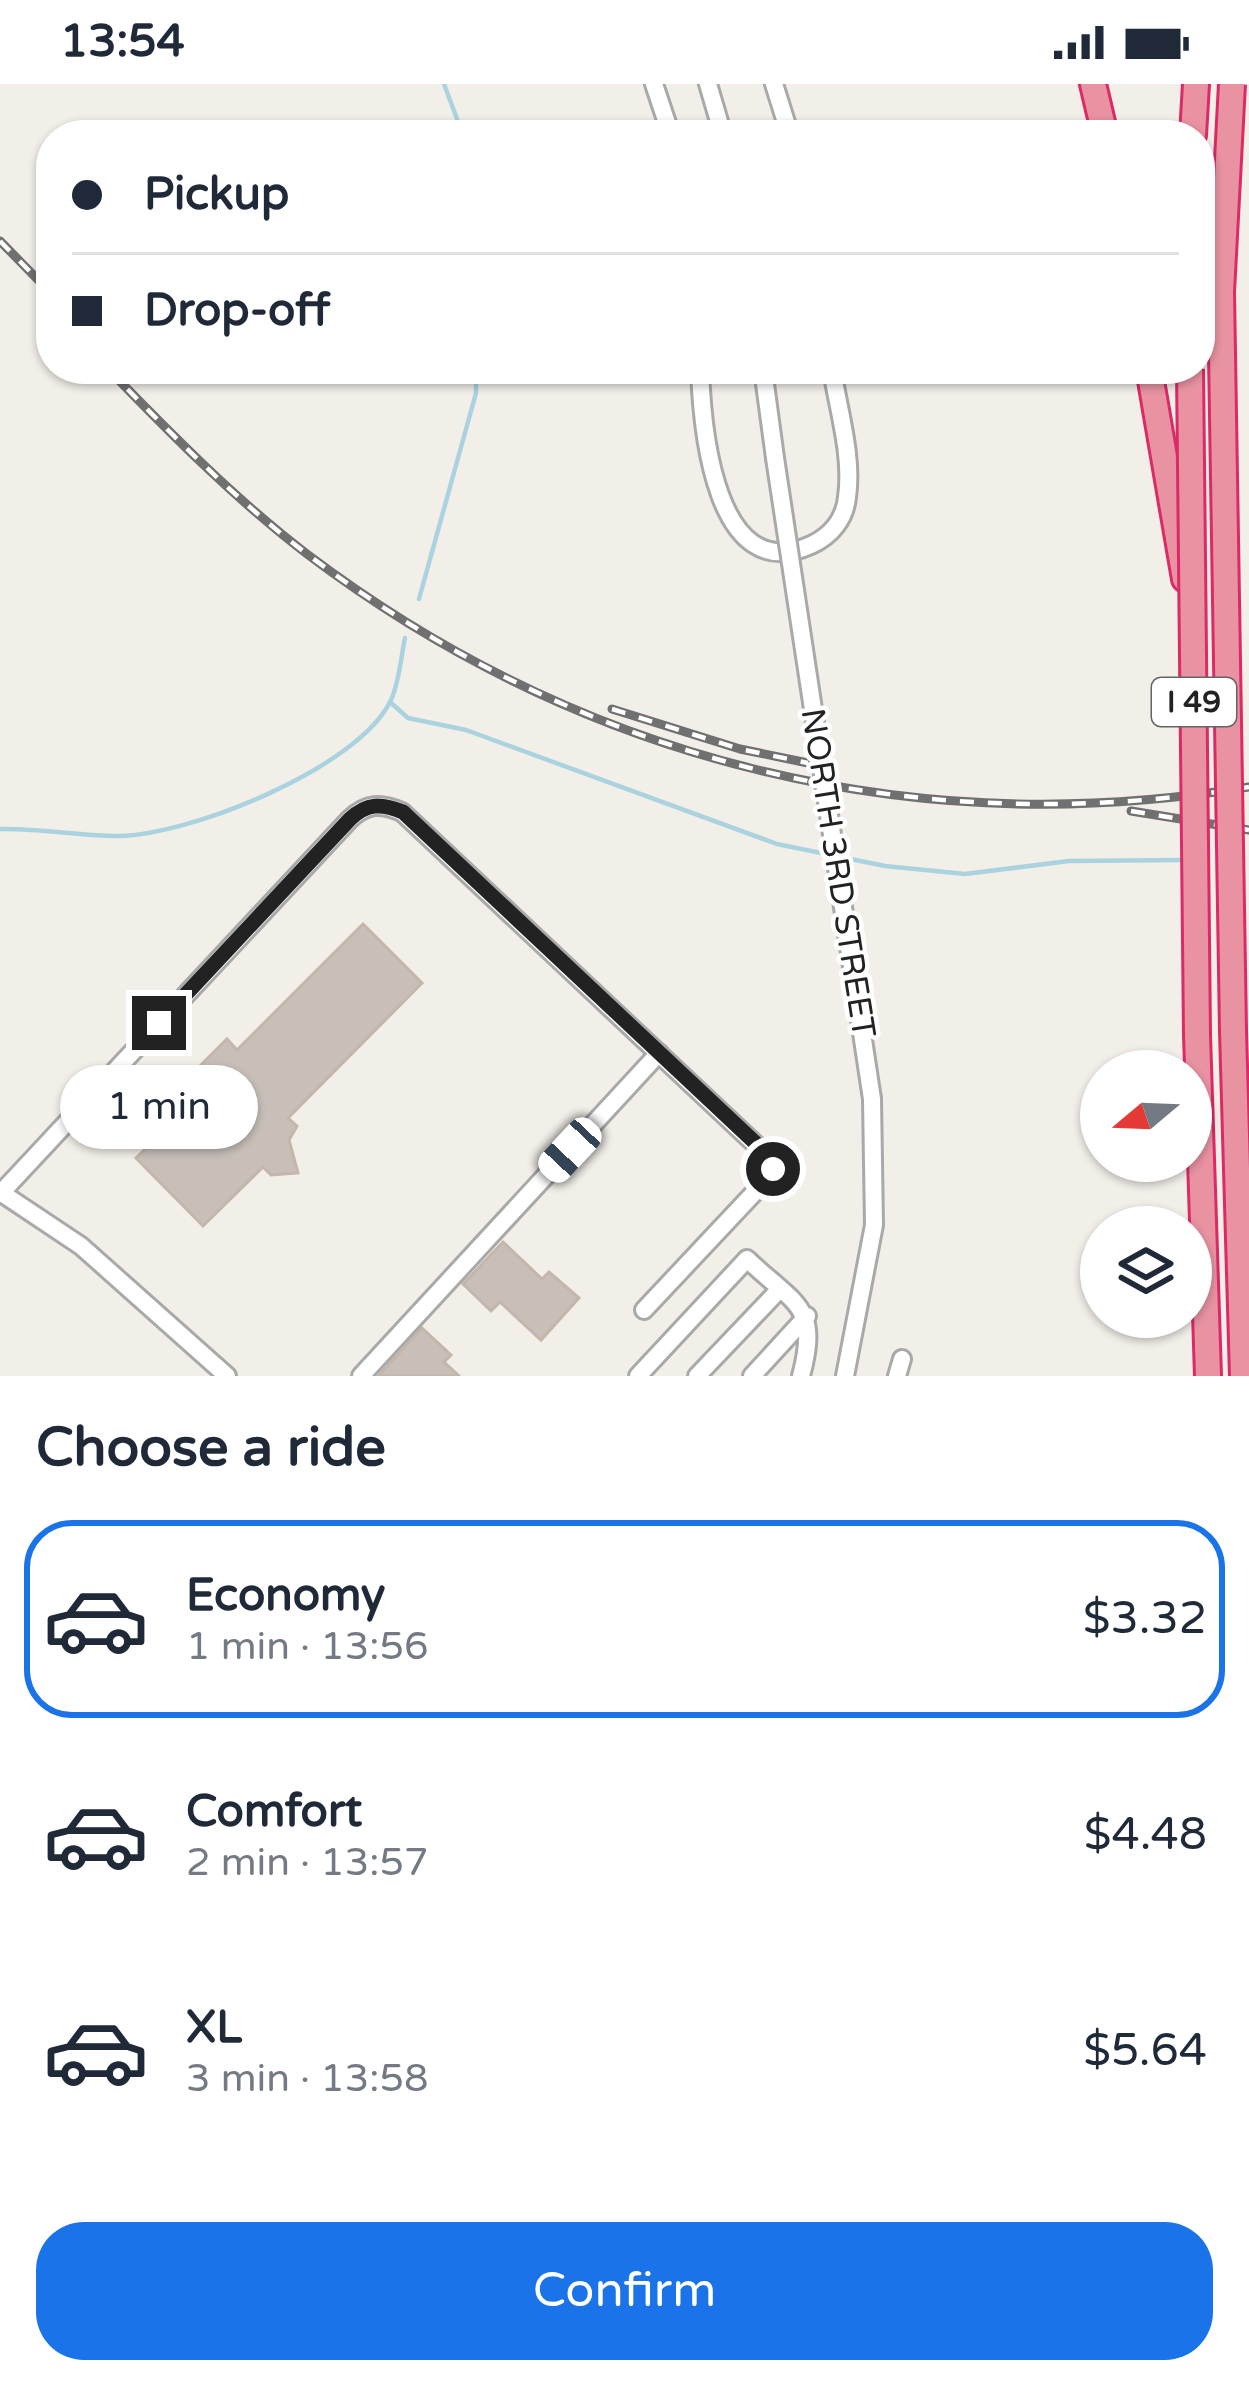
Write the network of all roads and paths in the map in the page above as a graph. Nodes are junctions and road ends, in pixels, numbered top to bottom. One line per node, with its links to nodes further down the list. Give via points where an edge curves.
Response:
1 (654, 84): 7 (street)
2 (708, 84): 8 (street)
3 (774, 84): 9 (street)
4 (1093, 84): 10 (highway)
5 (1196, 84): 11 (highway)
6 (1232, 84): 24 (highway, I 49, bridge, via 1220,292)
7 (666, 120)
8 (719, 120)
9 (785, 120)
10 (1101, 120)
11 (1194, 120)
12 (703, 384): 14 (street, via 724,508 744,538 785,551 818,542 843,515 848,473)
13 (765, 384): 31 (street, NORTH 3RD STREET, bridge, via 872,1099 874,1225)
14 (834, 384)
15 (1152, 384): 17 (highway, bridge)
16 (1190, 384): 17 (highway, I 49, bridge)
17 (1193, 626): 32 (highway, I 49, bridge)
18 (659, 1053): 19 (street, via 403,812 372,805 350,819); 22 (street, via 765,1152 773,1169); 26 (street)
19 (0, 1193): 25 (street, via 95,1258)
20 (1249, 1207): 24 (highway)
21 (779, 1290): 23 (street); 27 (street, via 746,1258); 28 (street)
22 (644, 1310)
23 (807, 1316): 29 (street); 30 (street, via 812,1335)
24 (1242, 1369)
25 (227, 1376)
26 (361, 1376)
27 (638, 1376)
28 (697, 1376)
29 (752, 1376)
30 (801, 1376)
31 (844, 1376)
32 (1208, 1376)

